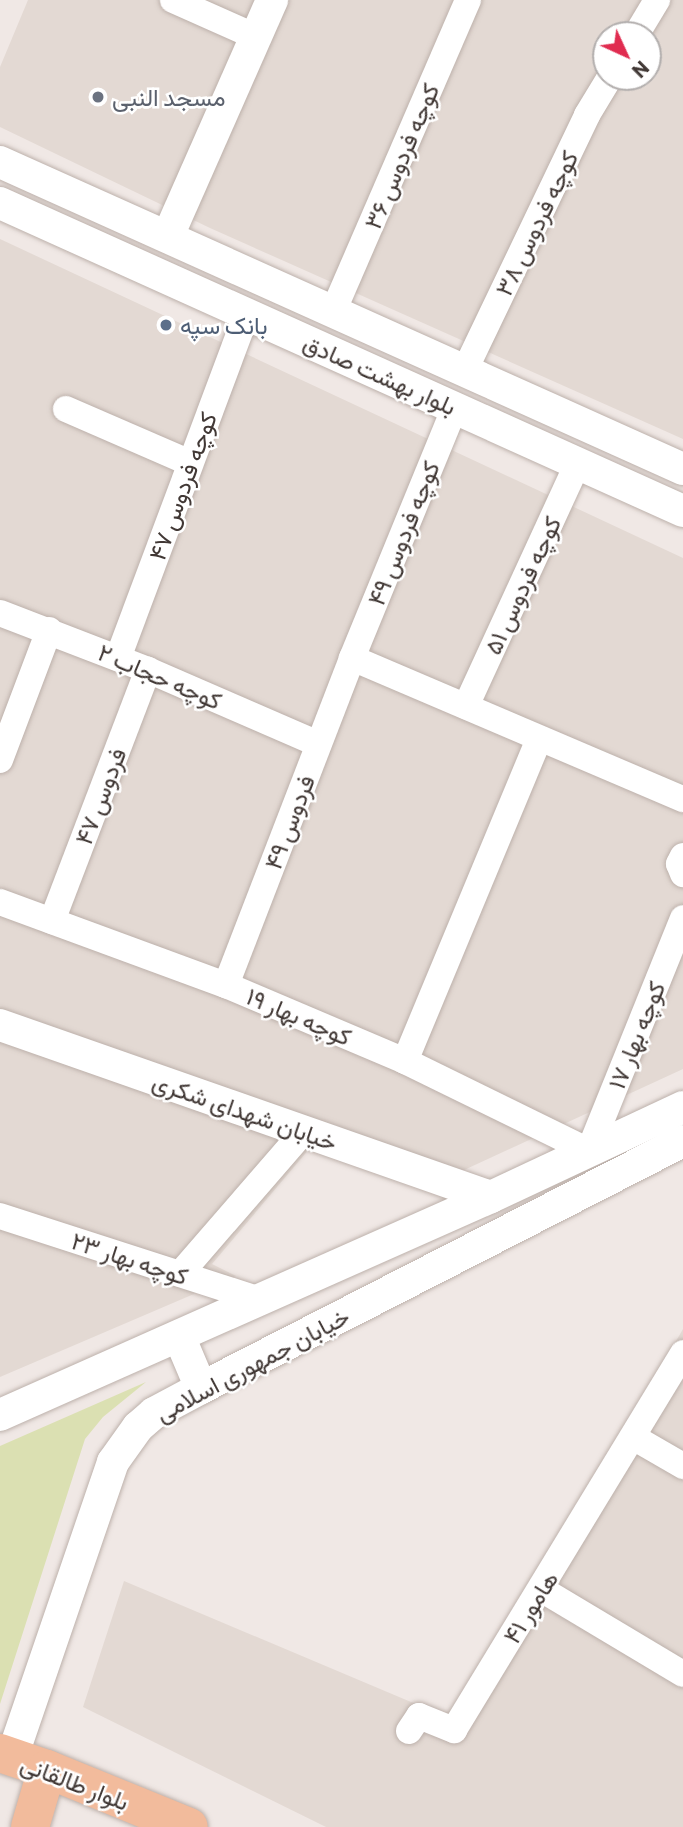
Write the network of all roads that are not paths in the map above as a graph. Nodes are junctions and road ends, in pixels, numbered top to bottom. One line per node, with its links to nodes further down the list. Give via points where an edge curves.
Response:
1 (173, 0): 6 (street)
2 (272, 0): 6 (street)
3 (468, 0): 11 (street, کوچه فردوس ۳۶)
4 (657, 0): 5 (street)
5 (644, 21)
6 (254, 36): 10 (street)
7 (602, 91): 13 (street, کوچه فردوس ۳۸)
8 (0, 162): 10 (street, بلوار بهشت صادق)
9 (2, 211): 12 (street, بلوار بهشت صادق)
10 (168, 236): 11 (street, بلوار بهشت صادق)
11 (333, 312): 13 (street, بلوار بهشت صادق)
12 (246, 315): 14 (street, بلوار بهشت صادق); 16 (street, کوچه فردوس ۴۷)
13 (465, 370): 18 (street, بلوار بهشت صادق)
14 (454, 407): 17 (street, بلوار بهشت صادق); 23 (street, کوچه فردوس ۴۹)
15 (66, 409): 16 (street)
16 (190, 463): 22 (street, کوچه فردوس ۴۷)
17 (578, 463): 19 (street, بلوار بهشت صادق); 25 (street, کوچه فردوس ۵۱)
18 (683, 469)
19 (683, 511)
20 (0, 614): 21 (street, کوچه حجاب ۲)
21 (49, 630): 22 (street, کوچه حجاب ۲); 28 (street)
22 (118, 658): 24 (street, کوچه حجاب ۲)
23 (352, 658): 25 (street); 27 (street, فردوس ۴۹)
24 (148, 670): 27 (street, کوچه حجاب ۲); 34 (street, فردوس ۴۷)
25 (466, 706): 26 (street)
26 (539, 739): 29 (street); 37 (street)
27 (318, 744): 35 (street, فردوس ۴۹)
28 (0, 760)
29 (683, 799)
30 (683, 856): 31 (street)
31 (683, 874)
32 (0, 902): 34 (street, کوچه بهار ۱۹)
33 (683, 918): 41 (street, کوچه بهار ۱۷)
34 (52, 921): 35 (street, کوچه بهار ۱۹)
35 (226, 985): 37 (street, کوچه بهار ۱۹)
36 (0, 1026): 39 (street, خیابان شهدای شکری)
37 (405, 1061): 41 (street, کوچه بهار ۱۹)
38 (683, 1107): 41 (street, خیابان جمهوری اسلامی)
39 (303, 1132): 42 (street, خیابان شهدای شکری); 44 (street)
40 (679, 1148): 48 (street, خیابان جمهوری اسلامی)
41 (589, 1152): 42 (street, خیابان جمهوری اسلامی)
42 (491, 1197): 45 (street, خیابان جمهوری اسلامی)
43 (0, 1216): 44 (street, کوچه بهار ۲۳)
44 (180, 1274): 45 (street, کوچه بهار ۲۳)
45 (260, 1300): 46 (street, خیابان جمهوری اسلامی)
46 (179, 1336): 48 (street); 49 (street, خیابان جمهوری اسلامی)
47 (683, 1353): 50 (street, هامور ۴۱)
48 (201, 1388): 55 (street, خیابان جمهوری اسلامی, via 154,1413 113,1462)
49 (0, 1415)
50 (633, 1437): 51 (street); 52 (street, هامور ۴۱)
51 (683, 1466)
52 (541, 1589): 53 (street); 54 (street, هامور ۴۱, via 454,1730 419,1716)
53 (683, 1674)
54 (409, 1731)
55 (20, 1760): 58 (main road); 59 (main road, بلوار طالقانی)
56 (0, 1822): 57 (main road)
57 (16, 1827)
58 (30, 1827)
59 (189, 1827)

